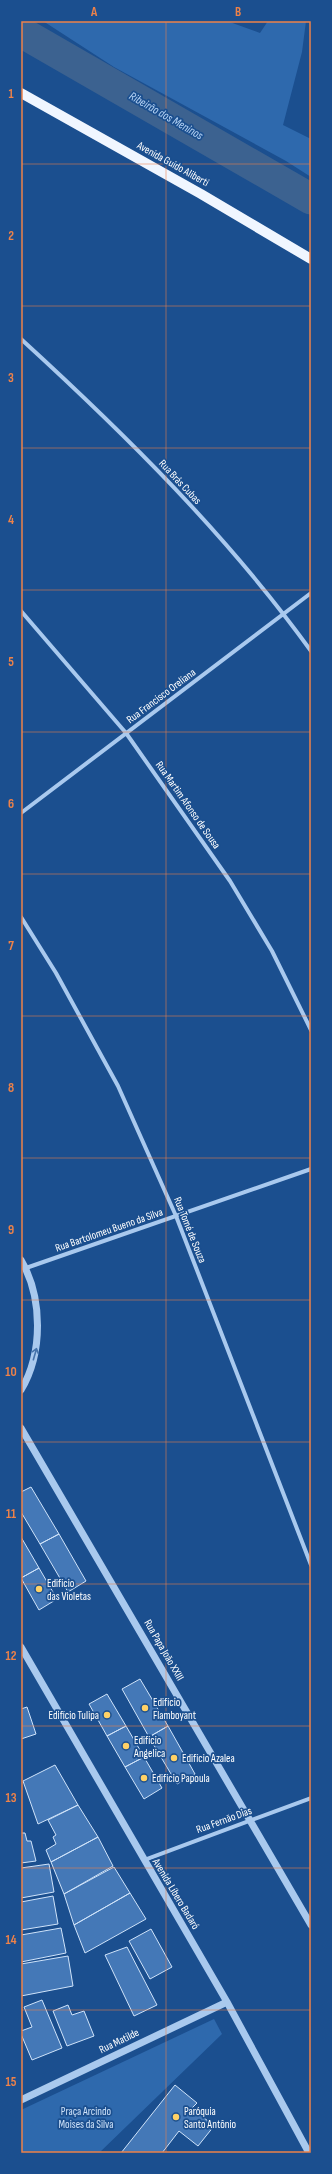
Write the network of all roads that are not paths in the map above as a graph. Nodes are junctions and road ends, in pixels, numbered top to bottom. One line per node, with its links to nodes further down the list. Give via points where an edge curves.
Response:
1 (21, 93): 2 (main road, Avenida Guido Aliberti)
2 (311, 259)
3 (21, 339): 6 (street, Rua Brás Cubas, via 99,411 176,489)
4 (311, 593): 6 (street, Rua Francisco Oreliana)
5 (21, 611): 8 (street, Rua Martim Afonso de Sousa)
6 (284, 614): 7 (street, Rua Brás Cubas); 8 (street, Rua Francisco Oreliana)
7 (311, 651)
8 (126, 733): 9 (street, Rua Francisco Oreliana); 11 (street, Rua Martim Afonso de Sousa, via 230,881 272,951)
9 (21, 813)
10 (21, 917): 13 (street, Rua Tomé de Souza, via 56,972 118,1086)
11 (311, 1030)
12 (311, 1169): 13 (street, Rua Bartolomeu Bueno da Silva)
13 (176, 1216): 15 (street, Rua Bartolomeu Bueno da Silva); 18 (street, Rua Tomé de Souza)
14 (21, 1260): 15 (street)
15 (26, 1268): 16 (street, one-way to 15, via 27,1380 37,1347 38,1314)
16 (21, 1390)
17 (21, 1428): 21 (street, Rua Papa João XXIII)
18 (311, 1565)
19 (21, 1647): 22 (street, Avenida Líbero Badaró)
20 (311, 1798): 21 (street, Rua Fernão Dias)
21 (251, 1820): 22 (street, Rua Fernão Dias); 23 (street, Rua Papa João XXIII)
22 (144, 1860): 24 (street, Avenida Líbero Badaró)
23 (311, 1925)
24 (227, 2002): 25 (street, Rua Matilde); 26 (street, Avenida Líbero Badaró)
25 (21, 2100)
26 (309, 2153)

